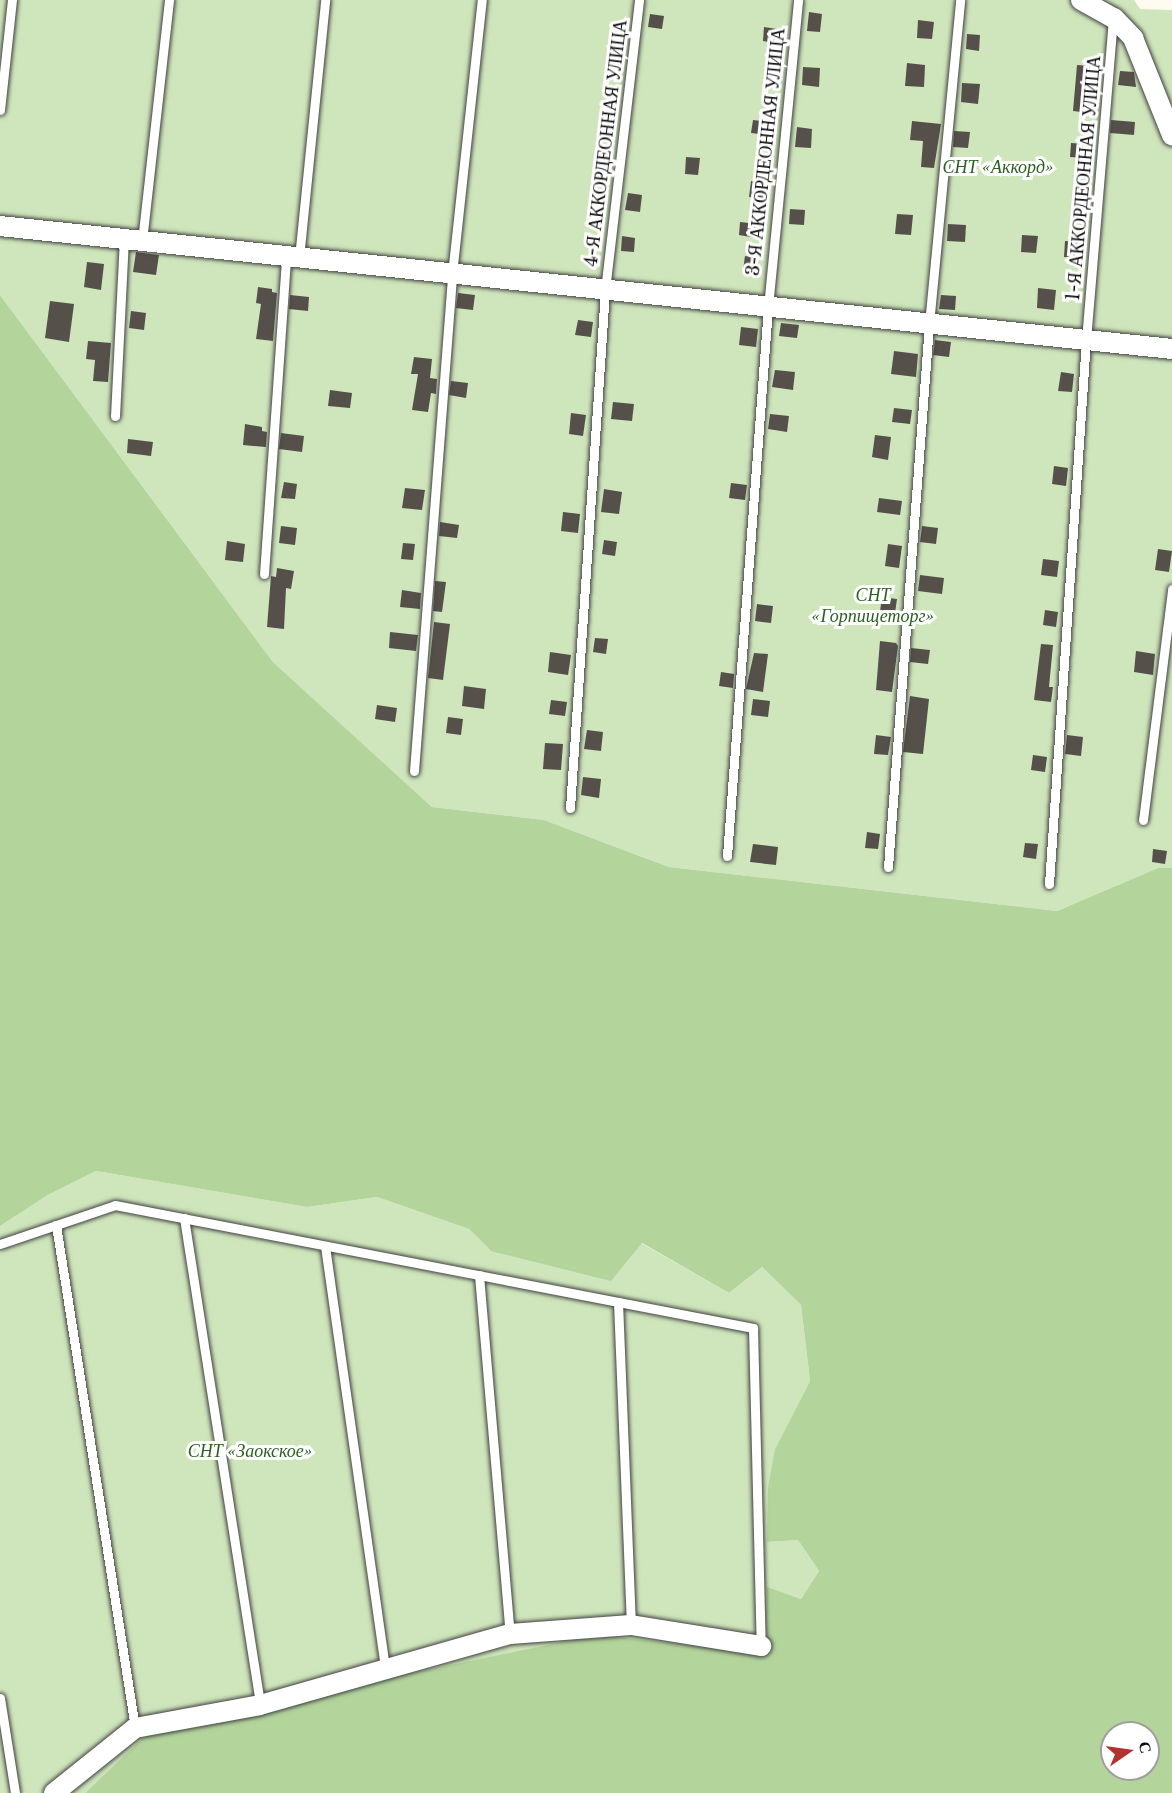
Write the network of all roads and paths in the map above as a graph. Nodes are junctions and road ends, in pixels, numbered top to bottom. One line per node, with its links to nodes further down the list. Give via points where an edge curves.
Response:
1 (12, 0): 10 (lane)
2 (169, 0): 13 (lane)
3 (325, 0): 14 (lane)
4 (482, 0): 15 (lane)
5 (639, 0): 16 (lane, 4-Я АККОРДЕОННАЯ УЛИЦА)
6 (798, 0): 17 (lane, 3-Я АККОРДЕОННАЯ УЛИЦА)
7 (960, 0): 18 (lane)
8 (1081, 0): 9 (street)
9 (1114, 18): 11 (street, via 1133,38); 19 (lane, 1-Я АККОРДЕОННАЯ УЛИЦА)
10 (0, 110)
11 (1172, 135)
12 (0, 226): 13 (street)
13 (133, 240): 14 (street); 21 (lane)
14 (292, 257): 15 (street); 22 (lane)
15 (452, 274): 16 (street); 24 (lane)
16 (605, 290): 17 (street); 25 (lane, 4-Я АККОРДЕОННАЯ УЛИЦА)
17 (768, 307): 18 (street); 27 (lane, 3-Я АККОРДЕОННАЯ УЛИЦА)
18 (929, 324): 19 (street); 28 (lane)
19 (1086, 340): 20 (street); 29 (lane, 1-Я АККОРДЕОННАЯ УЛИЦА)
20 (1172, 349)
21 (115, 416)
22 (264, 574)
23 (1172, 589): 26 (lane)
24 (414, 771)
25 (570, 808)
26 (1143, 820)
27 (727, 856)
28 (888, 867)
29 (1048, 884)
30 (184, 1218): 31 (lane, via 116,1205); 33 (lane); 41 (lane)
31 (56, 1225): 32 (lane); 42 (lane)
32 (0, 1244)
33 (325, 1246): 34 (lane); 39 (lane)
34 (479, 1275): 35 (lane); 37 (lane)
35 (618, 1302): 36 (lane); 38 (lane, via 753,1328)
36 (631, 1625): 37 (street); 38 (street)
37 (510, 1634): 39 (street)
38 (761, 1646)
39 (385, 1670): 41 (street)
40 (0, 1698): 43 (lane)
41 (260, 1705): 42 (street)
42 (135, 1728): 44 (street)
43 (15, 1793)
44 (54, 1793)

